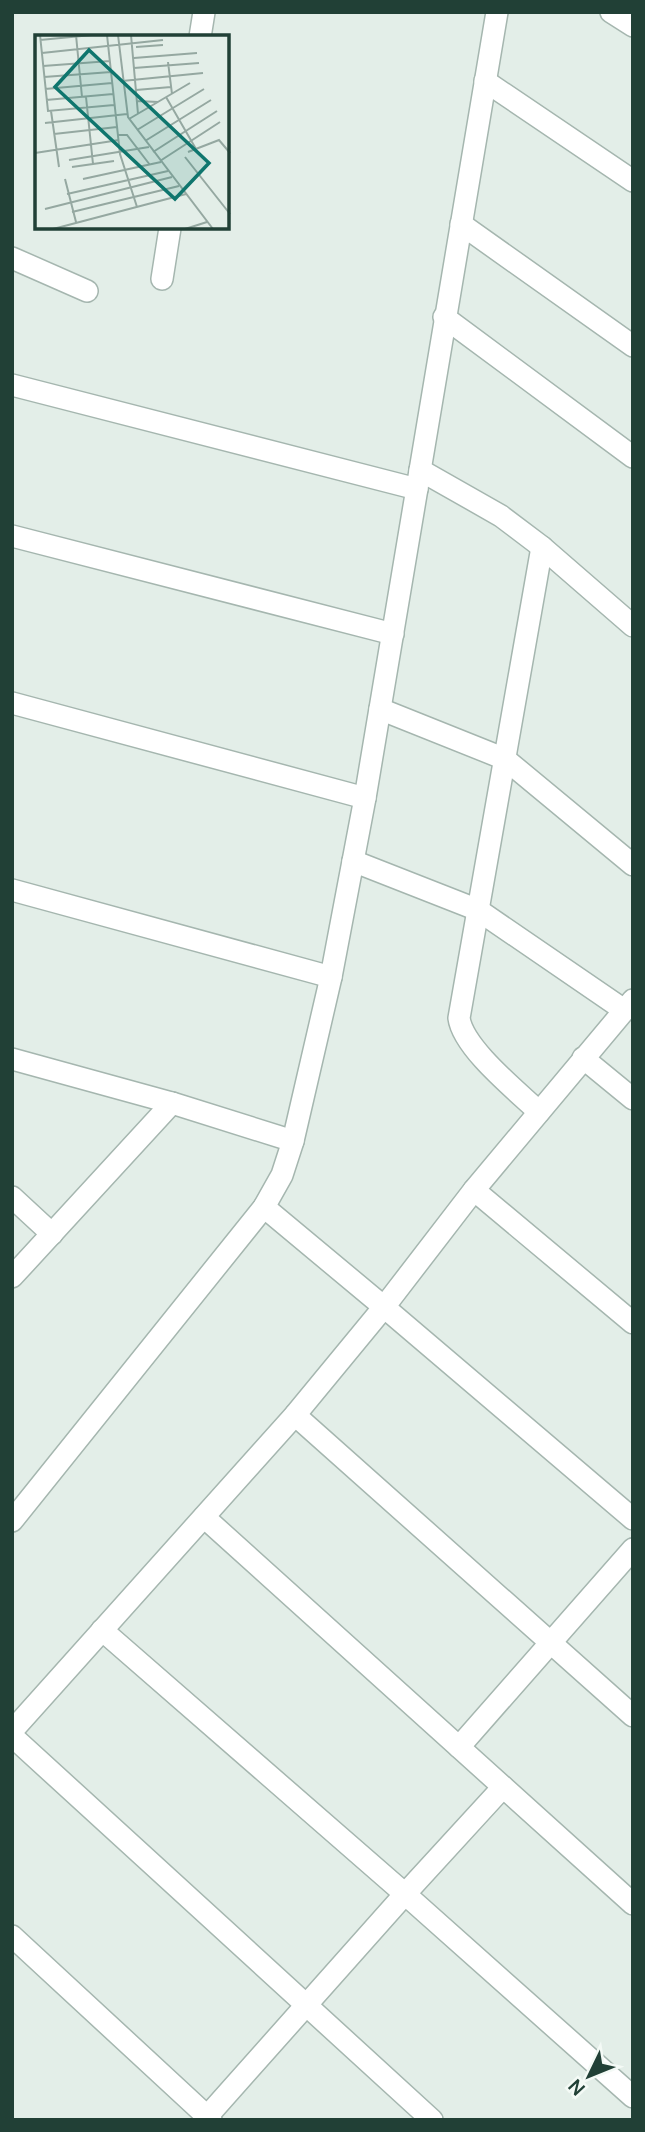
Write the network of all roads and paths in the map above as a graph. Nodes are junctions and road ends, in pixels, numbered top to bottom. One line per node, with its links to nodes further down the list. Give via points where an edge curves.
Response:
1 (204, 12): 5 (street)
2 (496, 12): 6 (street)
3 (611, 12): 4 (street)
4 (633, 26)
5 (200, 35)
6 (485, 80): 7 (street); 8 (street)
7 (633, 181)
8 (461, 223): 13 (street); 14 (street)
9 (170, 229): 11 (street)
10 (12, 258): 12 (street)
11 (162, 279)
12 (87, 291)
13 (444, 317): 16 (street); 17 (street)
14 (633, 345)
15 (12, 385): 17 (street)
16 (633, 457)
17 (418, 479): 19 (street, via 500,516); 21 (street)
18 (12, 536): 21 (street)
19 (542, 547): 20 (street); 24 (street)
20 (633, 626)
21 (393, 634): 23 (street)
22 (12, 703): 25 (street)
23 (380, 709): 24 (street); 25 (street)
24 (505, 759): 27 (street); 29 (street)
25 (365, 798): 26 (street)
26 (353, 861): 29 (street); 30 (street)
27 (633, 865)
28 (12, 890): 30 (street)
29 (478, 910): 31 (street); 36 (street, via 460,1028 475,1050)
30 (331, 977): 37 (street)
31 (629, 1005): 32 (street)
32 (583, 1058): 34 (street); 36 (street)
33 (12, 1059): 35 (street)
34 (633, 1100)
35 (172, 1103): 37 (street); 41 (street)
36 (539, 1112): 38 (street)
37 (293, 1141): 40 (street)
38 (474, 1191): 43 (street); 44 (street)
39 (12, 1197): 41 (street)
40 (264, 1208): 43 (street); 48 (street)
41 (52, 1234): 42 (street)
42 (12, 1277)
43 (384, 1307): 45 (street); 47 (street)
44 (633, 1323)
45 (295, 1415): 46 (street); 51 (street)
46 (204, 1517): 50 (street); 54 (street)
47 (633, 1519)
48 (12, 1521)
49 (633, 1549): 51 (street)
50 (102, 1630): 53 (street); 56 (street)
51 (550, 1642): 52 (street); 54 (street)
52 (633, 1716)
53 (12, 1734): 59 (street)
54 (459, 1747): 55 (street)
55 (503, 1787): 56 (street); 57 (street)
56 (405, 1894): 59 (street); 60 (street)
57 (633, 1904)
58 (12, 1936): 61 (street)
59 (306, 2006): 61 (street); 62 (street)
60 (633, 2097)
61 (207, 2119)
62 (432, 2120)

